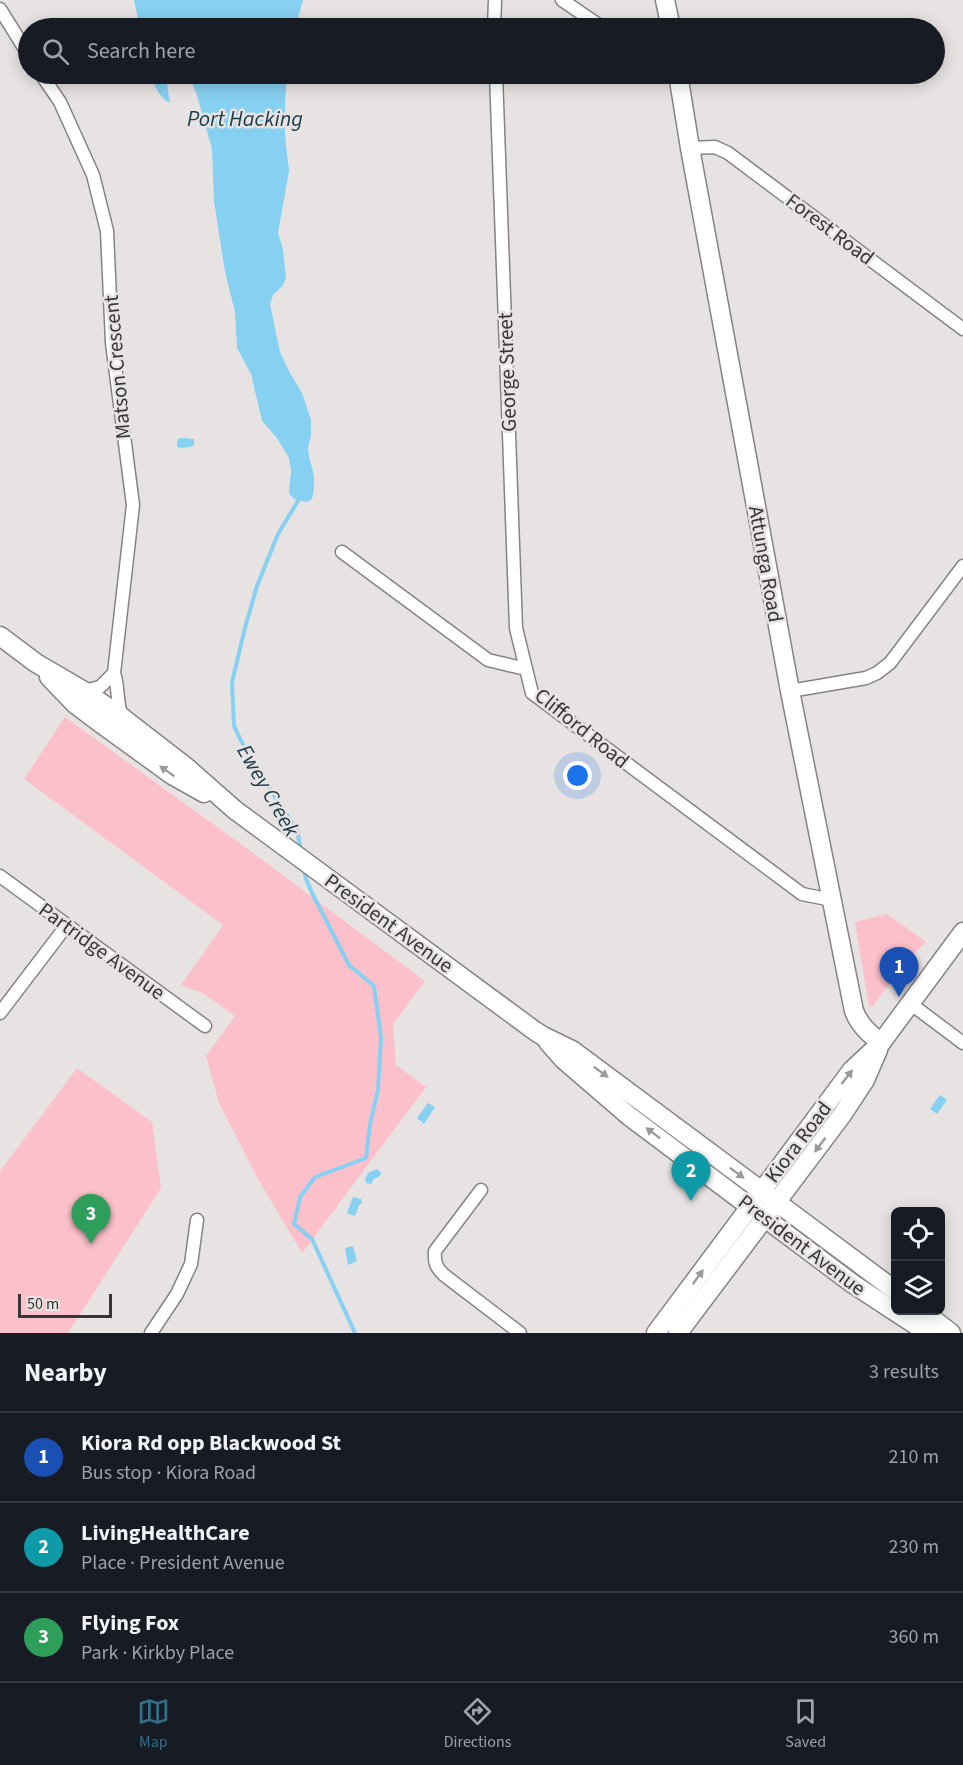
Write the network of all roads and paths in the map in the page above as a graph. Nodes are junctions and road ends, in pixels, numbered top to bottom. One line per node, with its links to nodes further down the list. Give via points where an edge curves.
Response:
1 (495, 0): 5 (street)
2 (561, 0): 6 (street)
3 (665, 0): 7 (main road)
4 (0, 9): 8 (street)
5 (494, 18)
6 (588, 18)
7 (669, 18)
8 (18, 38)
9 (48, 84): 19 (street, Matson Crescent, via 93,175 107,231 112,343 133,505)
10 (496, 84): 18 (street, George Street, via 516,628)
11 (680, 84): 12 (main road, Attunga Road)
12 (690, 148): 13 (street, Forest Road, via 715,147 728,153); 21 (main road, Attunga Road)
13 (963, 328)
14 (342, 552): 18 (street, Clifford Road, via 488,660)
15 (963, 566): 21 (street, via 890,663 877,673)
16 (0, 636): 17 (main road, President Avenue)
17 (36, 663): 20 (main road, President Avenue); 23 (main road, President Avenue, one-way to 17, via 172,775 103,725 75,704)
18 (526, 669): 25 (street, Clifford Road, via 532,693 802,894)
19 (114, 673): 20 (street, via 100,687); 22 (street, Matson Crescent)
20 (84, 691): 22 (main road, President Avenue)
21 (790, 691): 25 (main road, Attunga Road)
22 (123, 718): 23 (main road, President Avenue)
23 (236, 810): 31 (main road, President Avenue)
24 (0, 876): 26 (street, Partridge Avenue)
25 (832, 900): 32 (main road, Attunga Road, via 854,1011 858,1022)
26 (67, 925): 29 (street); 30 (street, Partridge Avenue)
27 (963, 932): 28 (main road, Kiora Road)
28 (911, 1004): 32 (main road, Kiora Road); 33 (street)
29 (0, 1013)
30 (205, 1026)
31 (543, 1036): 35 (main road, President Avenue, one-way to 35, via 572,1050); 37 (main road, President Avenue, one-way to 31, via 629,1116 564,1060)
32 (881, 1042): 35 (main road, Kiora Road, one-way to 32, via 852,1070); 36 (main road, Kiora Road, one-way to 36, via 848,1107)
33 (963, 1043)
34 (481, 1190): 43 (street, via 435,1251 434,1260 444,1275)
35 (761, 1191): 36 (main road, President Avenue); 37 (main road, Kiora Road)
36 (777, 1202): 38 (main road, Kiora Road); 40 (main road, President Avenue)
37 (750, 1206): 38 (main road, President Avenue); 44 (main road, Kiora Road, one-way to 37)
38 (765, 1218): 45 (main road, Kiora Road); 46 (main road, President Avenue)
39 (197, 1220): 42 (street, via 191,1264)
40 (891, 1288)
41 (926, 1315): 47 (main road)
42 (151, 1333)
43 (520, 1333)
44 (656, 1333)
45 (678, 1333)
46 (928, 1333)
47 (951, 1333)

